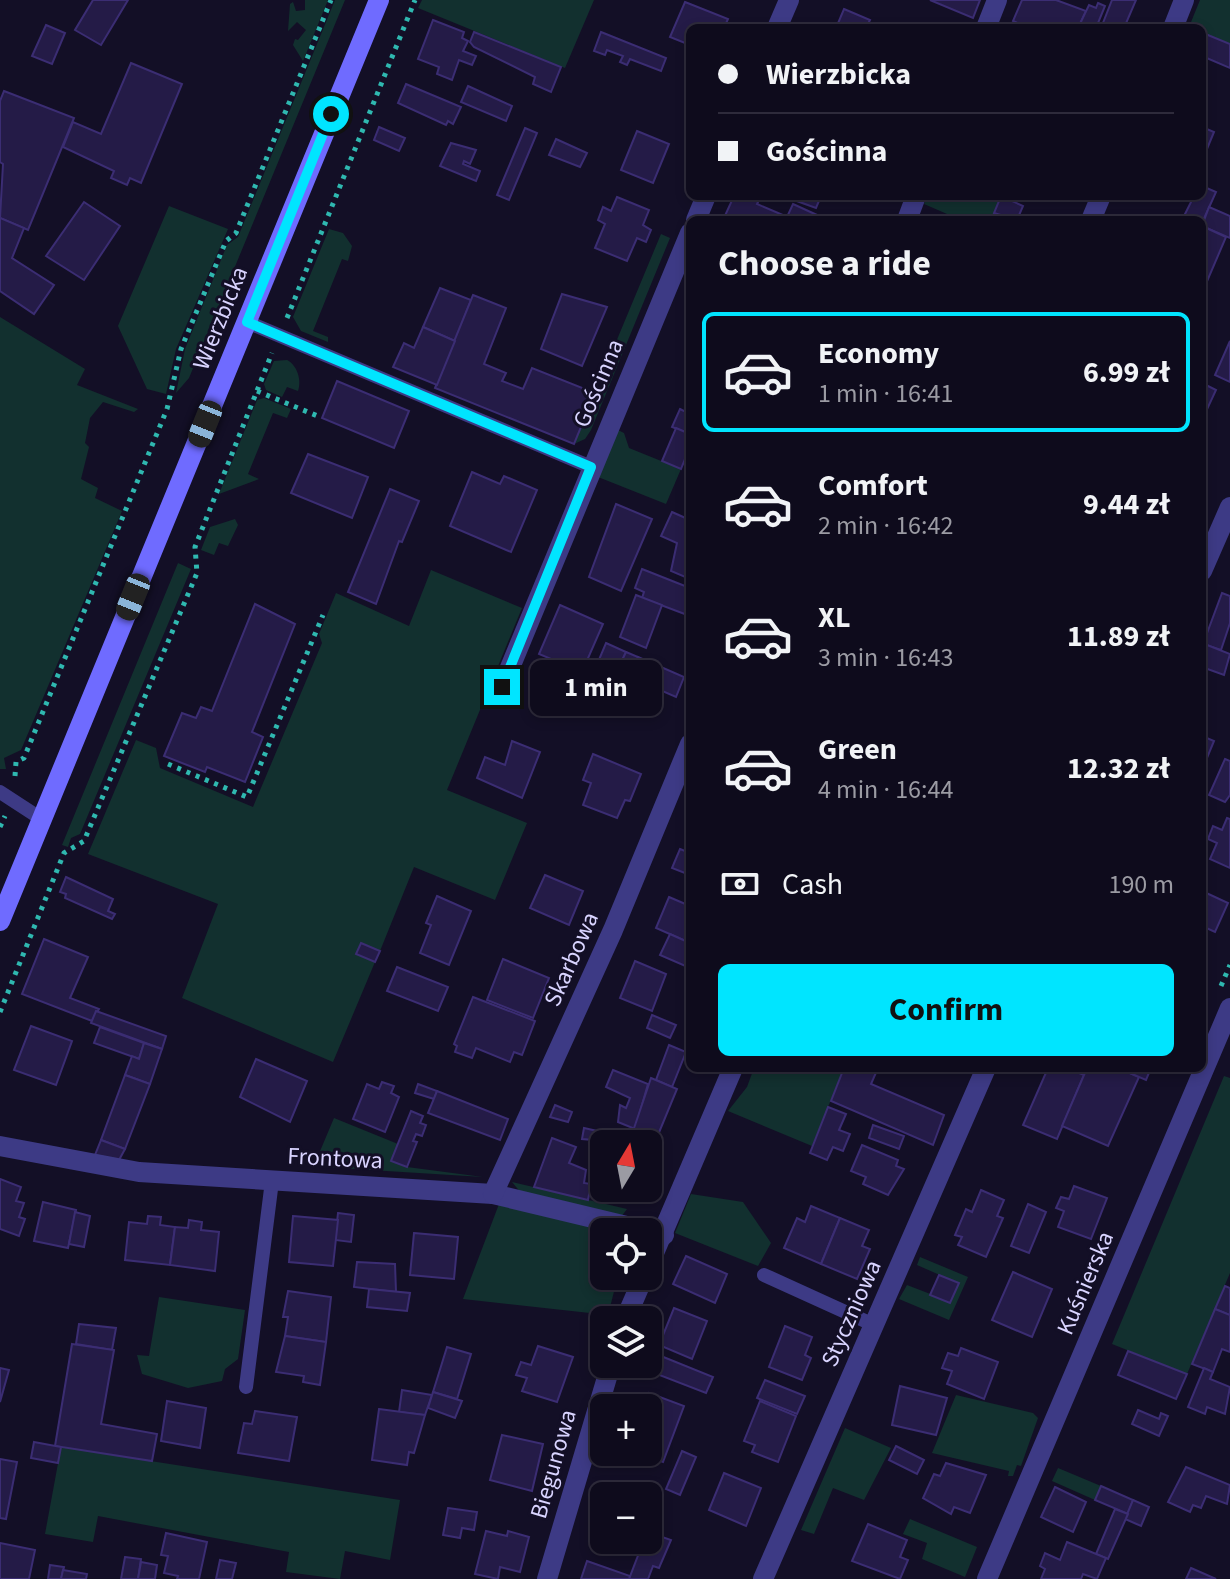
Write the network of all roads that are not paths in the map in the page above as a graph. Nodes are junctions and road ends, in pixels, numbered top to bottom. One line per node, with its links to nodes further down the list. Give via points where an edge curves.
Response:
1 (379, 0): 9 (street, Wierzbicka)
2 (789, 0): 5 (street)
3 (997, 0): 6 (street)
4 (1184, 0): 7 (street)
5 (779, 24)
6 (988, 24)
7 (1175, 24)
8 (686, 242): 10 (street, Gościnna)
9 (247, 322): 10 (lane); 16 (street, Wierzbicka)
10 (591, 467): 13 (street, Gościnna)
11 (1230, 507): 12 (street)
12 (1206, 562)
13 (502, 687)
14 (686, 754): 25 (street, Skarbowa)
15 (6, 796): 16 (lane)
16 (43, 820): 17 (street, Wierzbicka)
17 (0, 921)
18 (1230, 1008): 19 (street, Kuśnierska)
19 (1206, 1064)
20 (731, 1072): 26 (street)
21 (984, 1072): 29 (street, Styczniowa)
22 (1203, 1072): 34 (street, Kuśnierska)
23 (0, 1146): 24 (street, Frontowa, via 139,1172)
24 (272, 1181): 25 (street, Frontowa); 31 (lane)
25 (493, 1194): 26 (street, Frontowa)
26 (664, 1235): 27 (street)
27 (662, 1239)
28 (764, 1275): 29 (lane)
29 (874, 1325): 33 (street, Styczniowa)
30 (607, 1378): 32 (street, Biegunowa)
31 (246, 1387)
32 (547, 1579)
33 (763, 1579)
34 (987, 1579)

